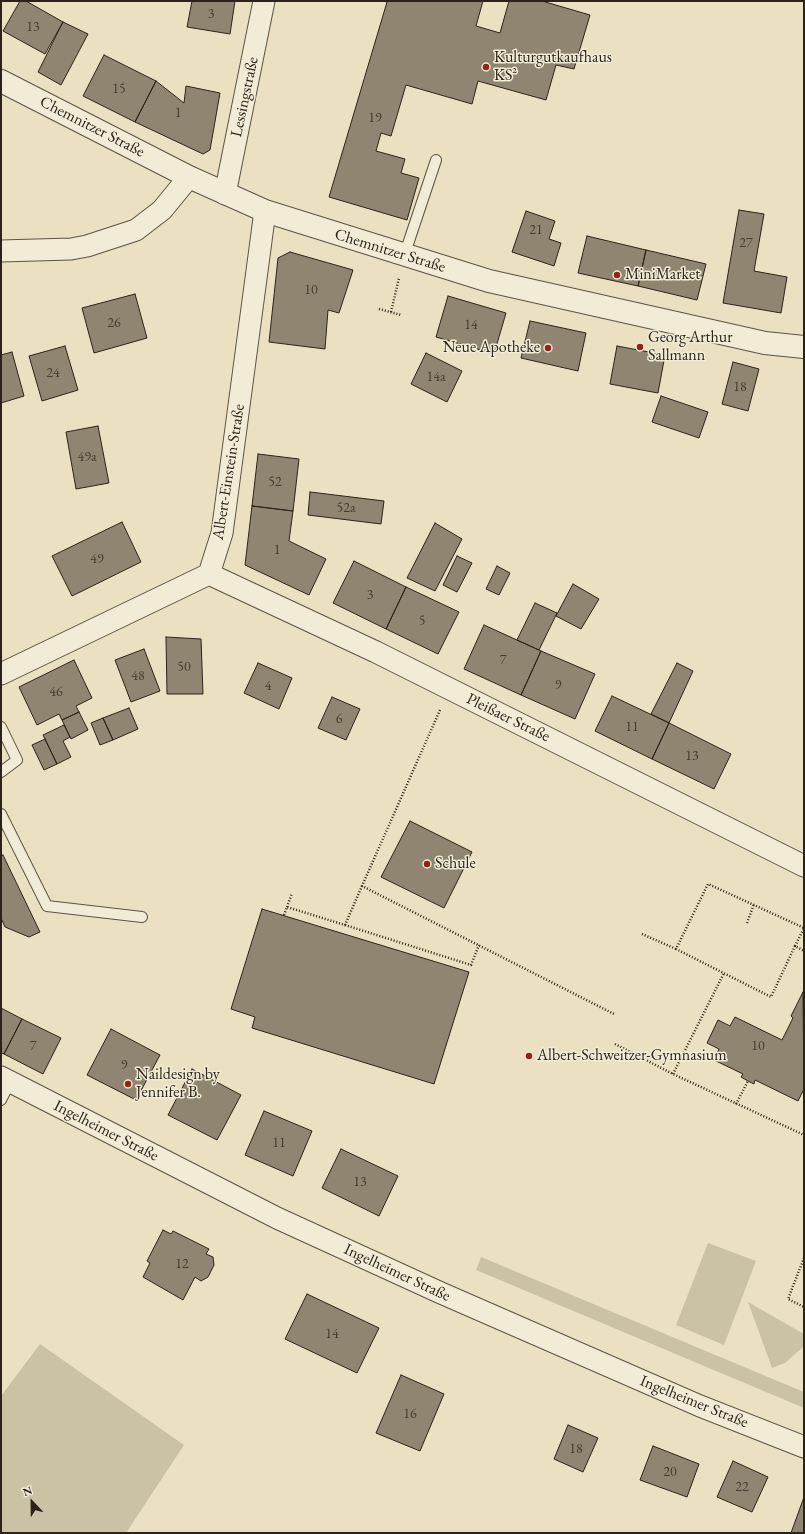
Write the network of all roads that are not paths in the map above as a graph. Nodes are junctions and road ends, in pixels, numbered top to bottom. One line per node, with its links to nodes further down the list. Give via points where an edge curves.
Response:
1 (264, 1): 5 (street, Lessingstraße)
2 (1, 81): 4 (street, Chemnitzer Straße)
3 (436, 160): 8 (lane)
4 (189, 177): 5 (street, Chemnitzer Straße); 7 (street, via 162,210 136,230 71,249)
5 (225, 194): 6 (street, Chemnitzer Straße)
6 (264, 211): 8 (street, Chemnitzer Straße); 10 (street, Albert-Einstein-Straße, via 222,533)
7 (1, 251)
8 (404, 256): 9 (street, Chemnitzer Straße, via 489,281 765,343)
9 (804, 347)
10 (209, 574): 11 (street); 15 (street, Pleißaer Straße, via 376,652)
11 (1, 674)
12 (1, 727): 13 (lane, via 16,760)
13 (1, 772)
14 (1, 814): 16 (lane, via 47,906)
15 (804, 866)
16 (142, 917)
17 (4, 1086): 18 (street, Ingelheimer Straße, via 277,1218 441,1293 700,1406)
18 (804, 1446)

